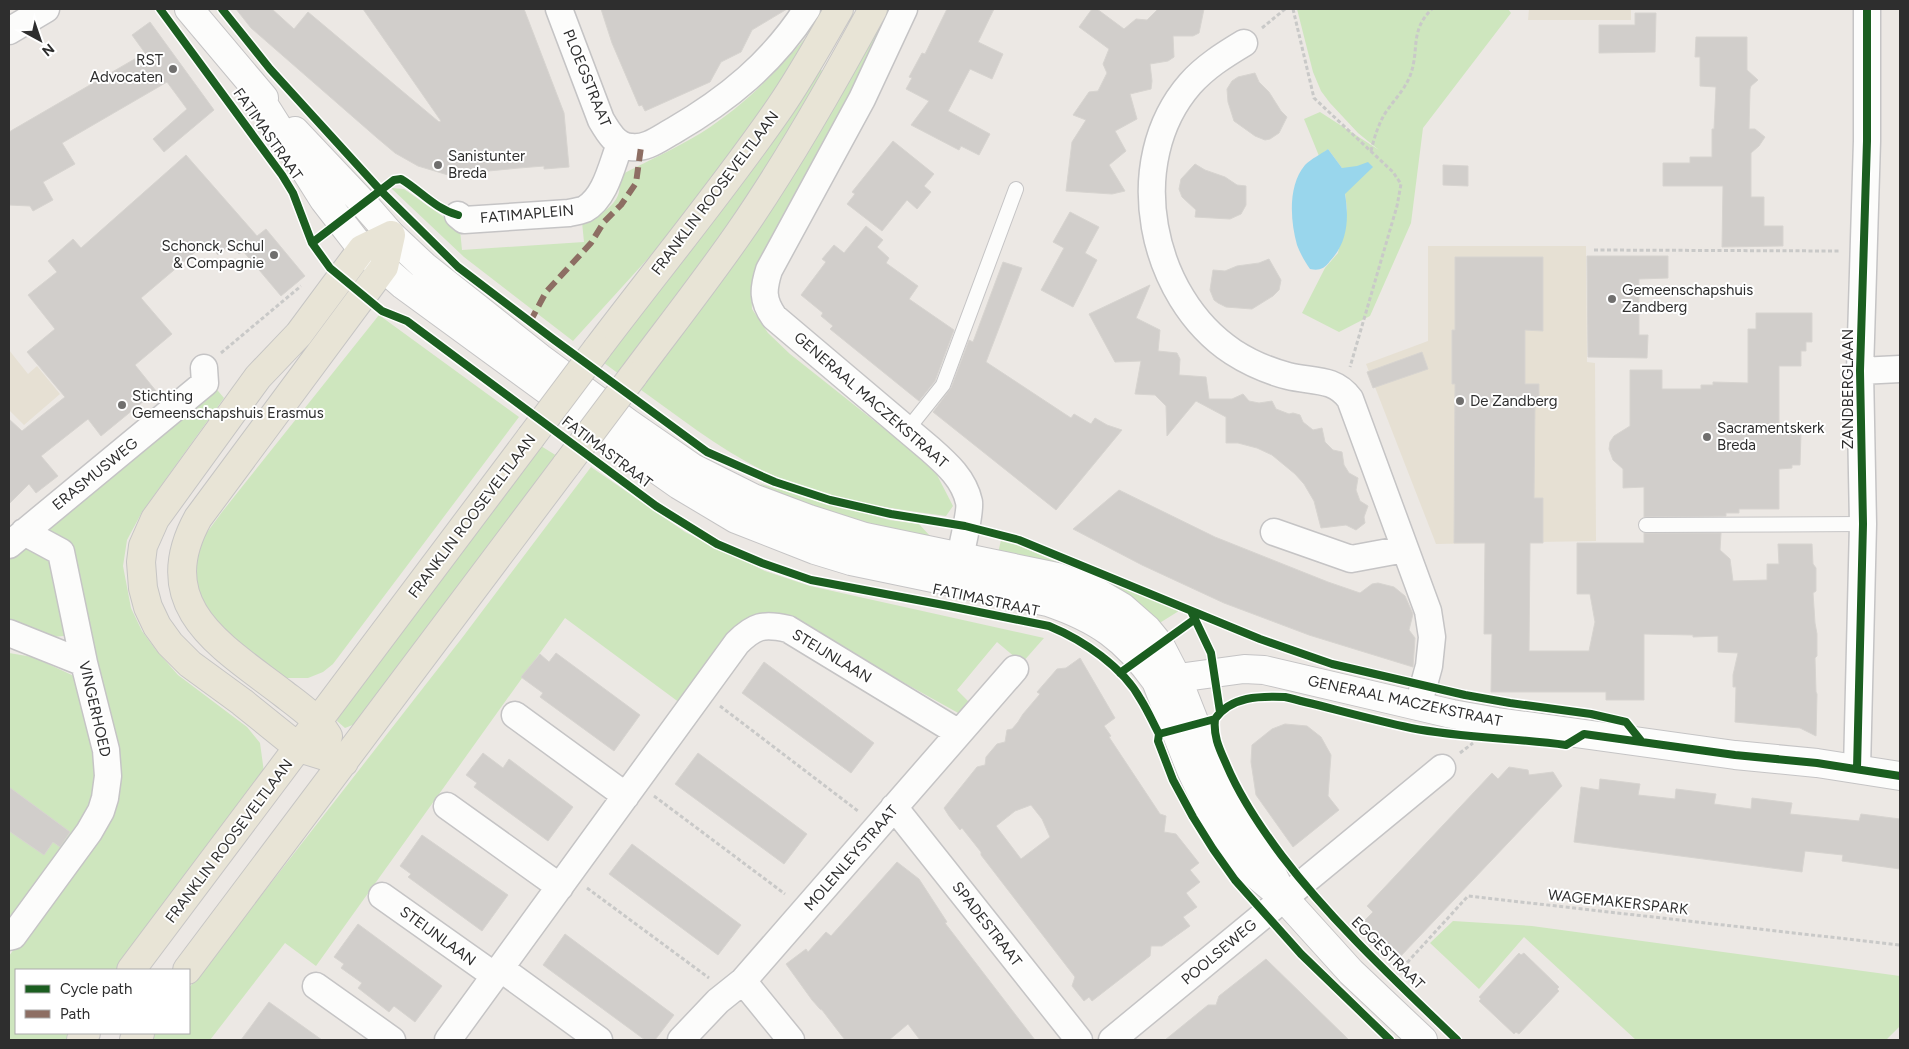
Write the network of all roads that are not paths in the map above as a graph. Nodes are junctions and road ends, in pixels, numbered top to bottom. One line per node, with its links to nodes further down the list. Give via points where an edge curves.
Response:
1 (46, 9): 9 (street)
2 (189, 9): 11 (street, FATIMASTRAAT)
3 (559, 9): 12 (street, PLOEGSTRAAT, via 601,120)
4 (806, 9): 12 (street, via 764,63 706,112 641,147)
5 (839, 9): 34 (main road, FRANKLIN ROOSEVELTLAAN, bridge, via 804,69 701,216 656,271)
6 (873, 9): 37 (main road, bridge, via 835,79 738,234)
7 (904, 9): 21 (street, GENERAAL MACZEKSTRAAT, via 862,99 769,270 764,288 767,307 774,317)
8 (1867, 9): 20 (street, ZANDBERGLAAN, via 1867,141)
9 (9, 31)
10 (1244, 43): 26 (street, via 1215,60 1189,85 1162,132 1152,178 1155,229 1161,254 1185,303 1218,341 1259,367 1336,385 1343,390 1354,408)
11 (252, 86): 15 (street, FATIMASTRAAT); 16 (street, FATIMASTRAAT, via 324,200)
12 (620, 144): 14 (street, FATIMAPLEIN, via 606,182 596,199 585,209 569,213 464,220)
13 (1016, 189): 21 (lane, via 943,385)
14 (458, 215)
15 (390, 235): 16 (main road); 17 (main road); 27 (street, FATIMASTRAAT, via 540,358 692,468 753,498)
16 (362, 249): 17 (street, FATIMASTRAAT); 36 (main road, via 299,334 258,377 155,519 143,546 142,576 148,607 170,644 190,664)
17 (384, 267): 27 (street, FATIMASTRAAT, via 403,285 615,440 679,485 736,519 851,561); 34 (main road, via 198,518 185,549 184,589 193,614 202,627)
18 (204, 368): 25 (street, ERASMUSWEG, via 205,383)
19 (1900, 369): 20 (street)
20 (1860, 371): 22 (street, ZANDBERGLAAN)
21 (907, 430): 27 (street, GENERAAL MACZEKSTRAAT, via 952,468 964,486 970,504)
22 (1864, 524): 23 (lane); 39 (street, ZANDBERGLAAN)
23 (1646, 525)
24 (1274, 532): 26 (street, via 1351,559)
25 (16, 538): 29 (street, VINGERHOED, via 61,552)
26 (1404, 549): 32 (street, via 1428,611 1432,637)
27 (956, 570): 31 (street, via 1057,577 1110,598 1147,628 1160,644)
28 (9, 634): 29 (street)
29 (84, 663): 47 (street, VINGERHOED, via 106,750 108,776 105,798 89,832 13,936)
30 (1015, 669): 35 (street, MOLENLEYSTRAAT)
31 (1167, 679): 32 (street, GENERAAL MACZEKSTRAAT, via 1244,669 1264,670); 46 (street, via 1229,802 1264,857)
32 (1418, 706): 39 (street, GENERAAL MACZEKSTRAAT, via 1507,723)
33 (514, 715): 41 (street)
34 (319, 722): 36 (main road, FRANKLIN ROOSEVELTLAAN); 37 (main road)
35 (959, 733): 41 (street, STEIJNLAAN, via 788,629 762,626 748,631 737,643); 43 (street, MOLENLEYSTRAAT)
36 (299, 748): 37 (main road); 48 (main road, FRANKLIN ROOSEVELTLAAN)
37 (344, 762): 49 (main road)
38 (1442, 768): 46 (street, POOLSEWEG)
39 (1857, 769): 40 (street, GENERAAL MACZEKSTRAAT)
40 (1900, 776)
41 (631, 789): 44 (street, STEIJNLAAN)
42 (447, 806): 44 (street)
43 (886, 817): 52 (street, MOLENLEYSTRAAT); 58 (street, SPADESTRAAT)
44 (564, 881): 50 (street, STEIJNLAAN)
45 (382, 896): 50 (street, STEIJNLAAN)
46 (1284, 898): 59 (street, POOLSEWEG); 60 (street, via 1351,972)
47 (9, 937)
48 (133, 969)
49 (188, 969)
50 (498, 972): 54 (street, STEIJNLAAN); 55 (street, STEIJNLAAN)
51 (316, 986): 53 (street)
52 (736, 987): 56 (street, MOLENLEYSTRAAT); 57 (street)
53 (392, 1040)
54 (448, 1040)
55 (599, 1040)
56 (680, 1040)
57 (791, 1040)
58 (1078, 1040)
59 (1112, 1040)
60 (1423, 1040)

